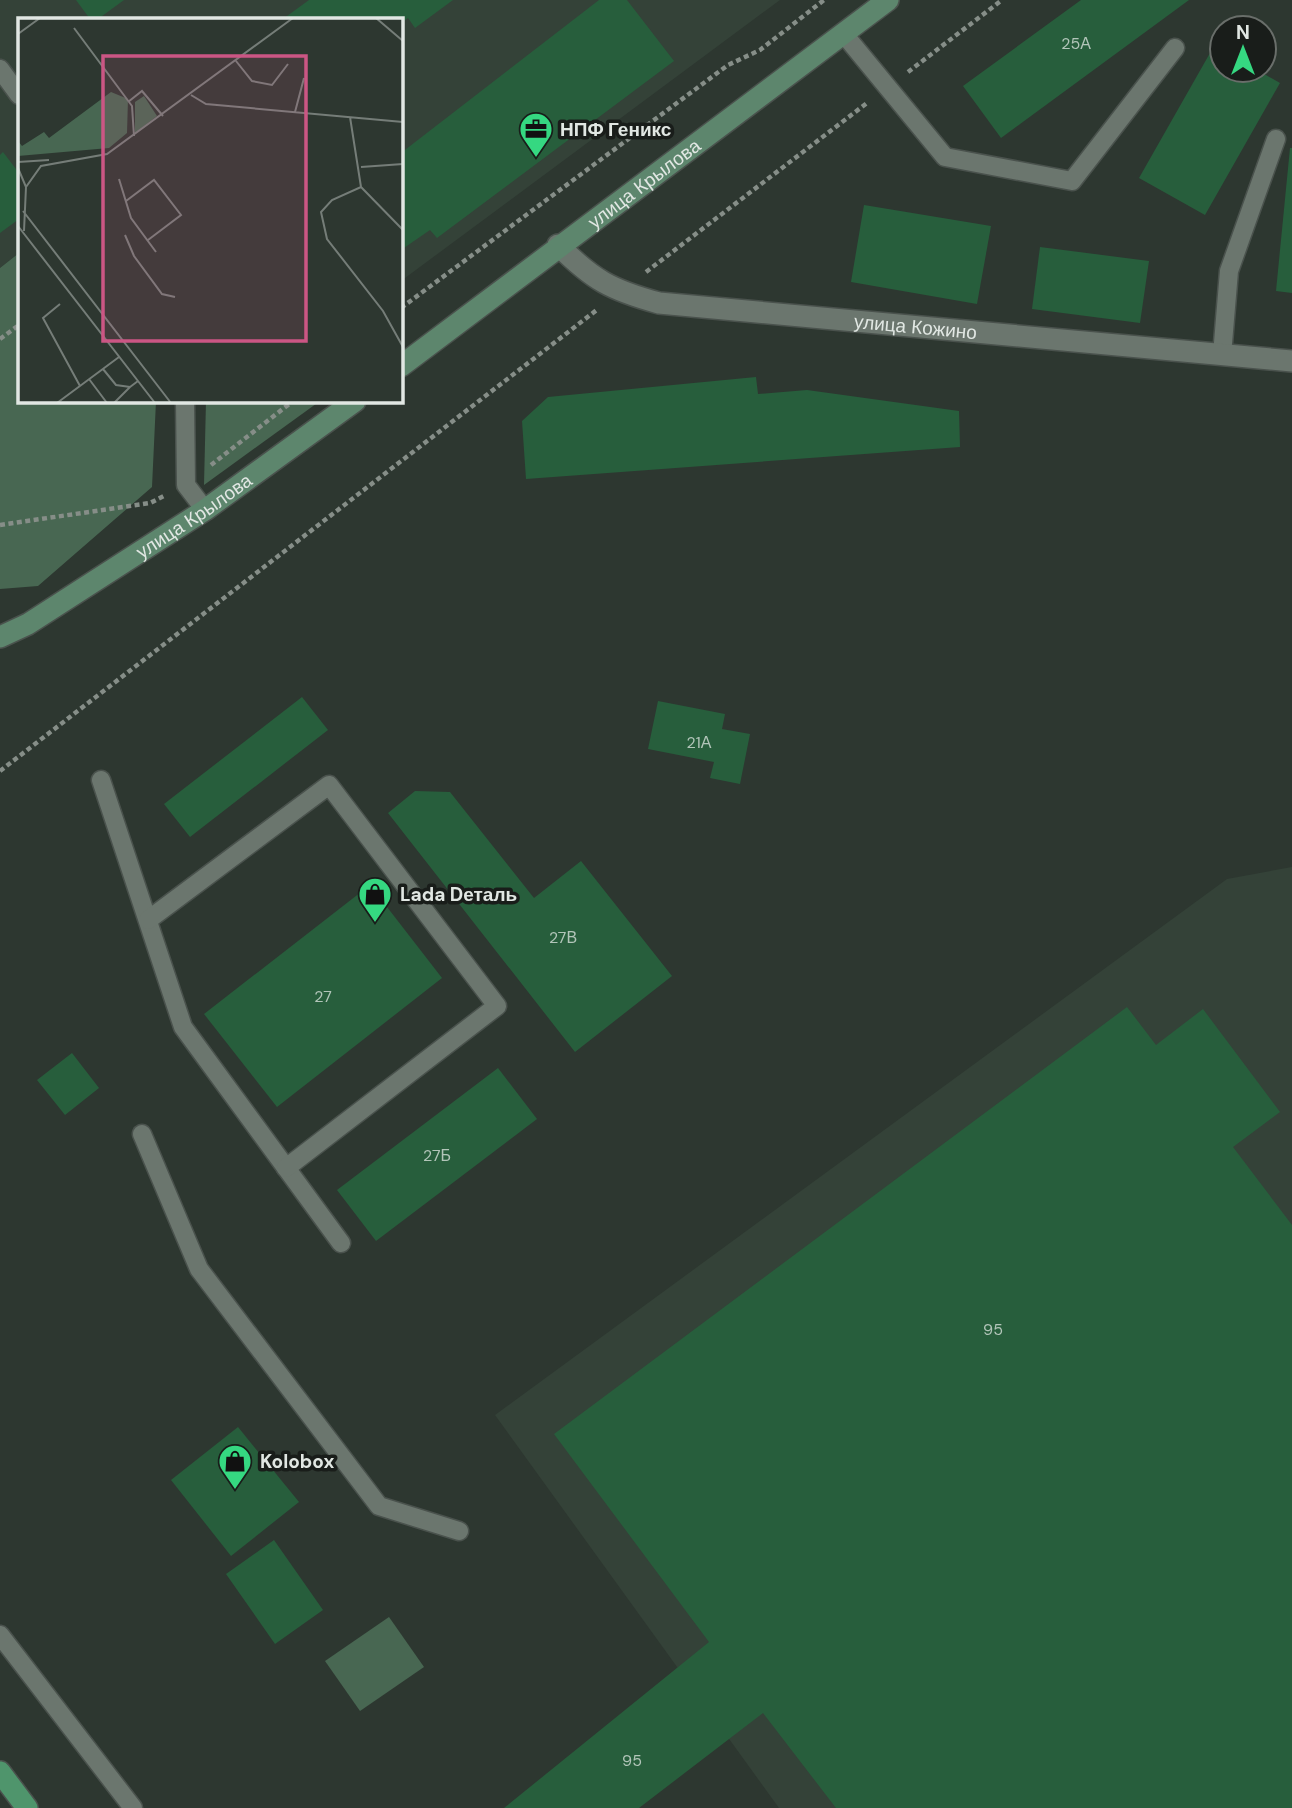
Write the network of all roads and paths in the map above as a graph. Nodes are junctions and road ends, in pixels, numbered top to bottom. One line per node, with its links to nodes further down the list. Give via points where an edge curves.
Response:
1 (824, 0): 12 (path, via 760,50 728,65)
2 (888, 0): 4 (main road, улица Крылова)
3 (1002, 0): 7 (path)
4 (843, 33): 7 (lane); 10 (main road, улица Крылова)
5 (1175, 48): 7 (lane, via 1072,181 945,157)
6 (0, 69): 8 (lane)
7 (887, 87): 11 (path)
8 (18, 94)
9 (1276, 139): 15 (lane, via 1229,271)
10 (558, 245): 11 (street, улица Кожино, via 587,273); 17 (main road, улица Крылова)
11 (620, 292): 15 (street, улица Кожино, via 659,303); 27 (path)
12 (402, 307)
13 (18, 327): 14 (path)
14 (0, 340)
15 (1222, 355): 16 (street, улица Кожино)
16 (1292, 361)
17 (402, 365)
18 (185, 402): 21 (lane)
19 (292, 402): 21 (path)
20 (354, 402): 22 (main road, улица Крылова)
21 (186, 485): 22 (lane); 23 (path, via 150,503)
22 (205, 510): 24 (main road, улица Крылова)
23 (0, 525)
24 (28, 624): 25 (main road, улица Крылова); 26 (main road, улица Крылова)
25 (0, 626)
26 (0, 637)
27 (0, 771)
28 (101, 780): 29 (lane)
29 (148, 920): 31 (lane, via 183,1027); 31 (lane, via 329,785 497,1006)
30 (142, 1134): 33 (lane, via 199,1269 379,1506)
31 (286, 1168): 32 (lane)
32 (341, 1242)
33 (460, 1531)
34 (0, 1635): 37 (lane)
35 (0, 1772): 36 (main road)
36 (27, 1808)
37 (133, 1808)

